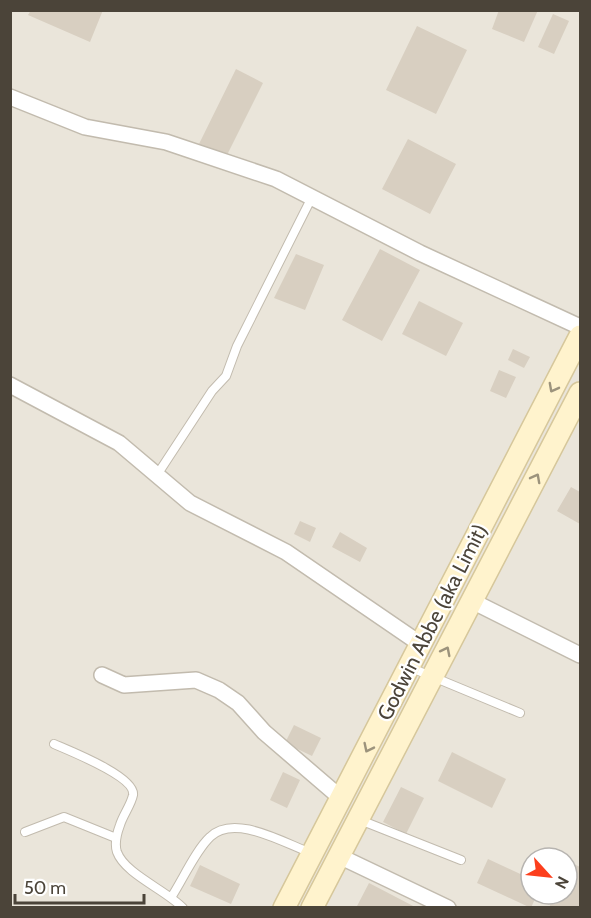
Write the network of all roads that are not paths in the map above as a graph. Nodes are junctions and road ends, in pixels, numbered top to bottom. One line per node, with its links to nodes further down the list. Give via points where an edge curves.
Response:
1 (10, 97): 2 (street, via 85,127 166,142 276,179)
2 (312, 197): 3 (street, via 420,253); 7 (lane, via 237,346 226,376 212,391)
3 (580, 327)
4 (580, 336): 9 (street, Godwin Abbe (aka Limit), one-way to 9)
5 (10, 385): 7 (street, via 119,443)
6 (580, 393): 8 (street, Godwin Abbe (aka Limit), one-way to 6)
7 (158, 475): 9 (street, via 190,503 286,552)
8 (472, 601): 10 (street); 13 (street, Godwin Abbe (aka Limit), one-way to 8)
9 (419, 643): 11 (street, Godwin Abbe (aka Limit))
10 (580, 656)
11 (408, 667): 13 (lane); 16 (street, Godwin Abbe (aka Limit), one-way to 16)
12 (102, 675): 16 (street, via 124,685 196,680 219,690)
13 (432, 678): 14 (lane); 17 (street, Godwin Abbe (aka Limit))
14 (519, 713)
15 (54, 744): 19 (lane, via 124,779 132,789 133,797)
16 (342, 799): 20 (street, Godwin Abbe (aka Limit))
17 (358, 819): 21 (street, Godwin Abbe (aka Limit)); 22 (lane)
18 (25, 832): 19 (lane, via 64,817)
19 (116, 838): 23 (lane, via 117,854 131,870)
20 (312, 853): 23 (lane, via 241,826 226,827 210,837); 25 (street, Godwin Abbe (aka Limit))
21 (339, 856): 26 (street, Godwin Abbe (aka Limit)); 27 (street)
22 (461, 860)
23 (172, 896): 24 (lane)
24 (183, 908)
25 (284, 908)
26 (312, 908)
27 (448, 908)

